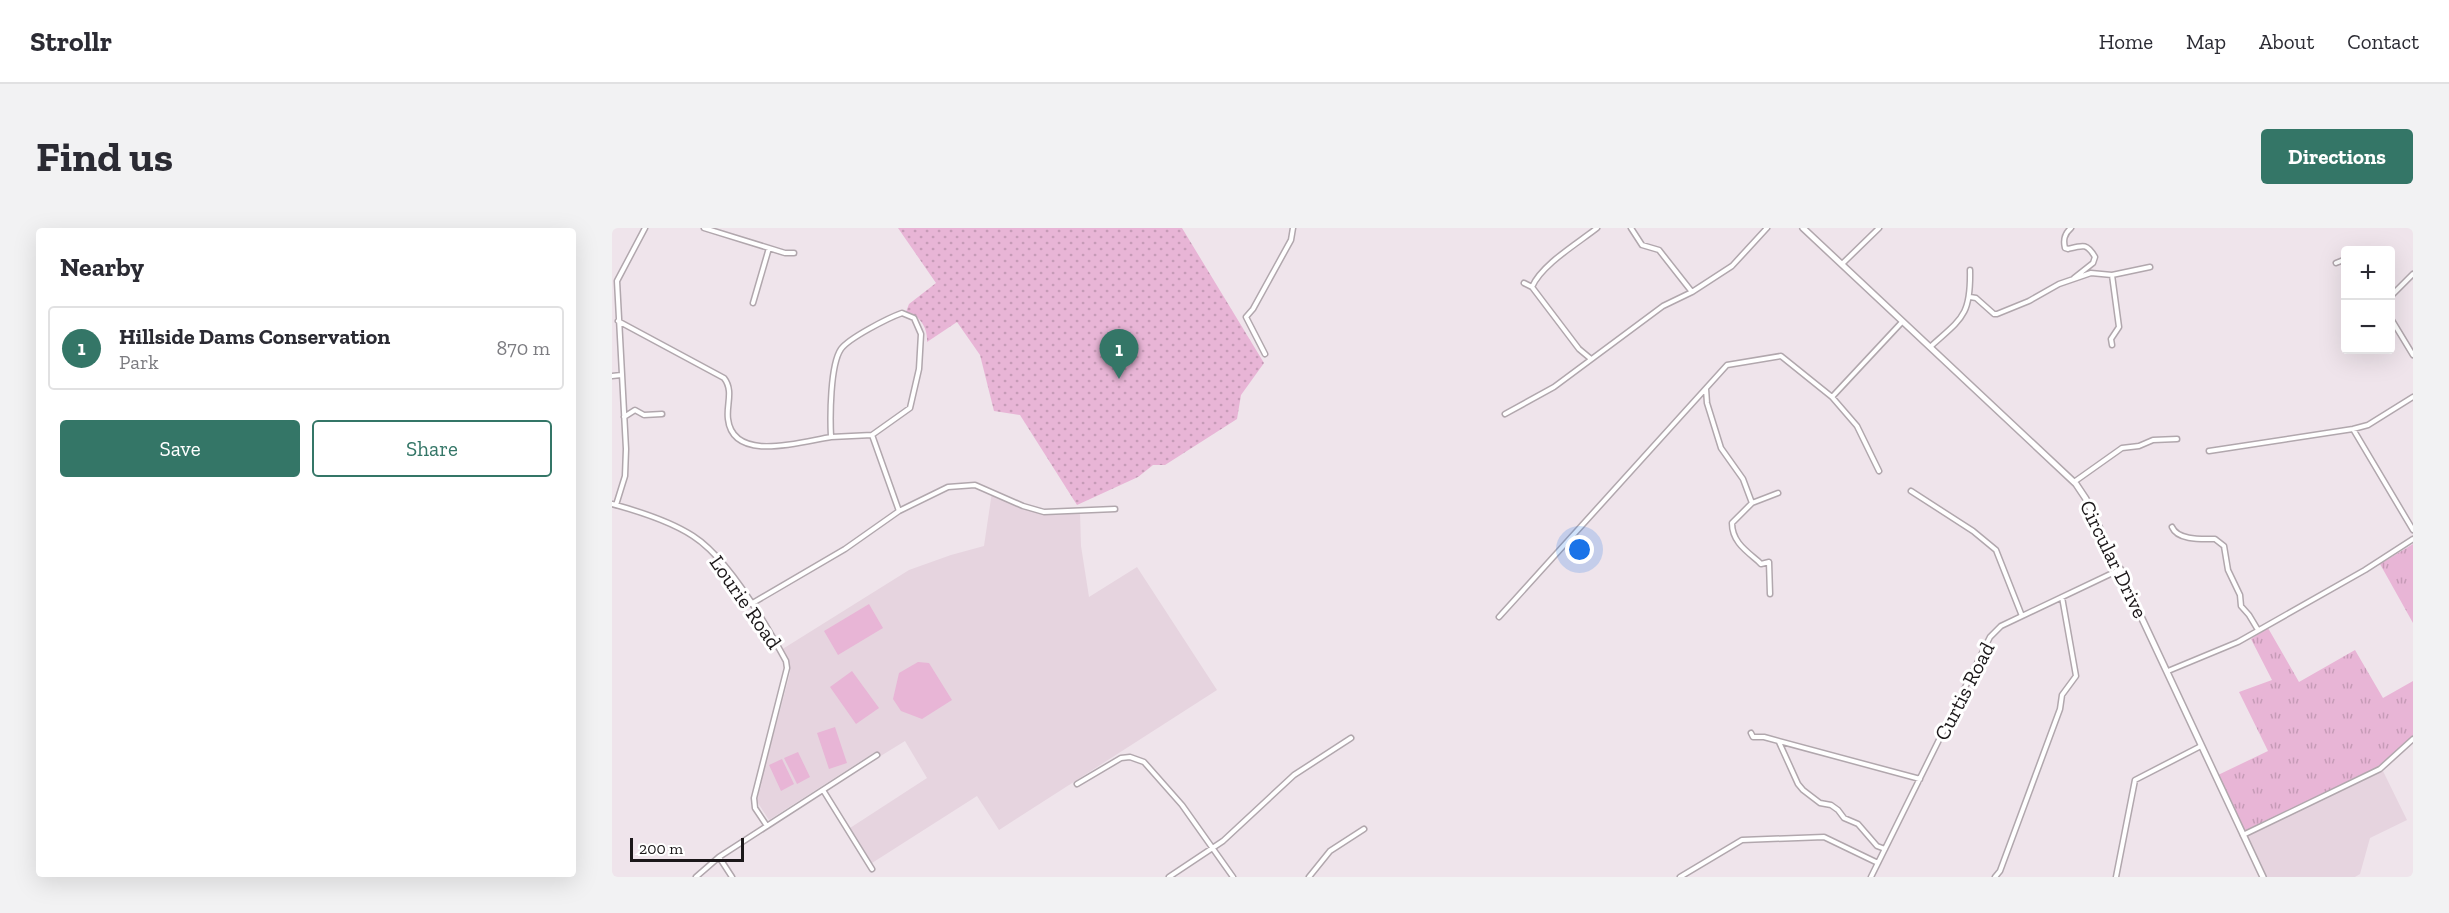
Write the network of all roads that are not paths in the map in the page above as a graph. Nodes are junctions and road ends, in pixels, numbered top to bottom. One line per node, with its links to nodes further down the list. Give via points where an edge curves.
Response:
1 (645, 228): 21 (street)
2 (704, 228): 10 (street)
3 (1293, 228): 32 (street, via 1291,240 1246,317)
4 (1597, 228): 22 (street, via 1545,269)
5 (1631, 228): 23 (street, via 1642,245 1659,250)
6 (1767, 228): 23 (street, via 1732,266)
7 (1803, 228): 14 (street, Circular Drive)
8 (1879, 228): 14 (street)
9 (2071, 228): 19 (street, via 2063,241 2065,248 2089,246 2095,257)
10 (769, 248): 11 (street); 26 (street)
11 (794, 253)
12 (2341, 261): 13 (street)
13 (2336, 263)
14 (1842, 265): 28 (street, Circular Drive)
15 (2150, 267): 18 (street)
16 (1970, 270): 25 (street)
17 (2413, 274): 24 (street)
18 (2112, 275): 19 (street, via 2091,273); 30 (street, via 2119,327 2110,339)
19 (2073, 279): 25 (street, via 1997,314)
20 (1524, 283): 22 (street)
21 (614, 286): 27 (street)
22 (1532, 287): 34 (street)
23 (1692, 292): 34 (street, via 1663,306)
24 (2395, 293)
25 (1970, 297): 31 (street, via 1964,316)
26 (753, 303)
27 (618, 320): 35 (street); 45 (street, via 724,378 729,392 729,424 750,445 769,448)
28 (1902, 322): 31 (street, Circular Drive); 39 (street)
29 (2395, 324): 33 (street)
30 (2112, 345)
31 (1930, 348): 49 (street, Circular Drive)
32 (1265, 354)
33 (2413, 355)
34 (1591, 359): 41 (street, via 1554,387)
35 (621, 375): 36 (street); 42 (street)
36 (612, 376)
37 (1706, 388): 39 (street, via 1727,365 1781,356); 52 (street, via 1720,448 1743,479); 64 (street)
38 (2413, 397): 43 (street, via 2368,425)
39 (1832, 398): 48 (street, via 1857,426)
40 (662, 414): 42 (street, via 644,415 635,410)
41 (1506, 414)
42 (624, 417): 53 (street, via 626,466)
43 (2353, 429): 47 (street); 57 (street)
44 (872, 435): 45 (street); 45 (street, via 904,414 914,401 921,334 914,318 902,313 846,344 839,352 830,405); 55 (street)
45 (831, 437)
46 (2177, 439): 49 (street, via 2122,448)
47 (2209, 451)
48 (1879, 471)
49 (2073, 482): 59 (street, Circular Drive, via 2086,499)
50 (1911, 491): 63 (street, via 1996,550)
51 (1778, 493): 52 (street)
52 (1752, 503): 60 (street, via 1732,523 1732,533 1761,564 1769,562)
53 (614, 504): 62 (street, Lourie Road, via 699,540 724,564)
54 (1115, 509): 55 (street, via 1044,512 967,484 937,491)
55 (899, 511): 62 (street, via 845,549)
56 (2172, 528): 65 (street, via 2180,536 2202,541 2215,538 2224,546 2241,606)
57 (2413, 530)
58 (2413, 539): 65 (street)
59 (2121, 569): 61 (street, Curtis Road); 66 (street, Circular Drive)
60 (1770, 594)
61 (2062, 597): 63 (street, Curtis Road); 91 (street, via 2076,676 2062,694 2056,720)
62 (751, 604): 76 (street, Lourie Road, via 787,666 754,798 755,808)
63 (2022, 616): 73 (street, Curtis Road, via 2001,626 1990,637)
64 (1500, 617)
65 (2258, 630): 66 (street)
66 (2168, 671): 71 (street, Circular Drive)
67 (1751, 733): 70 (street, via 1754,737)
68 (1351, 738): 79 (street, via 1294,775)
69 (2413, 739): 78 (street, via 2380,769)
70 (1779, 741): 73 (street); 80 (street, via 1803,790 1858,824 1877,846)
71 (2202, 746): 78 (street, Circular Drive); 92 (street, via 2136,780)
72 (877, 755): 75 (street)
73 (1920, 779): 80 (street, Curtis Road)
74 (1077, 784): 79 (street, via 1118,759 1141,760)
75 (823, 790): 76 (street); 83 (street)
76 (767, 826): 81 (street)
77 (1364, 829): 88 (street, via 1330,851)
78 (2242, 835): 93 (street, Circular Drive)
79 (1214, 848): 86 (street); 87 (street)
80 (1885, 849): 82 (street, Curtis Road)
81 (719, 857): 84 (street); 85 (street)
82 (1878, 863): 89 (street, via 1824,837 1742,840); 90 (street, Curtis Road)
83 (872, 869)
84 (696, 877)
85 (732, 877)
86 (1169, 877)
87 (1233, 877)
88 (1309, 877)
89 (1680, 877)
90 (1871, 877)
91 (1995, 877)
92 (2116, 877)
93 (2263, 877)

